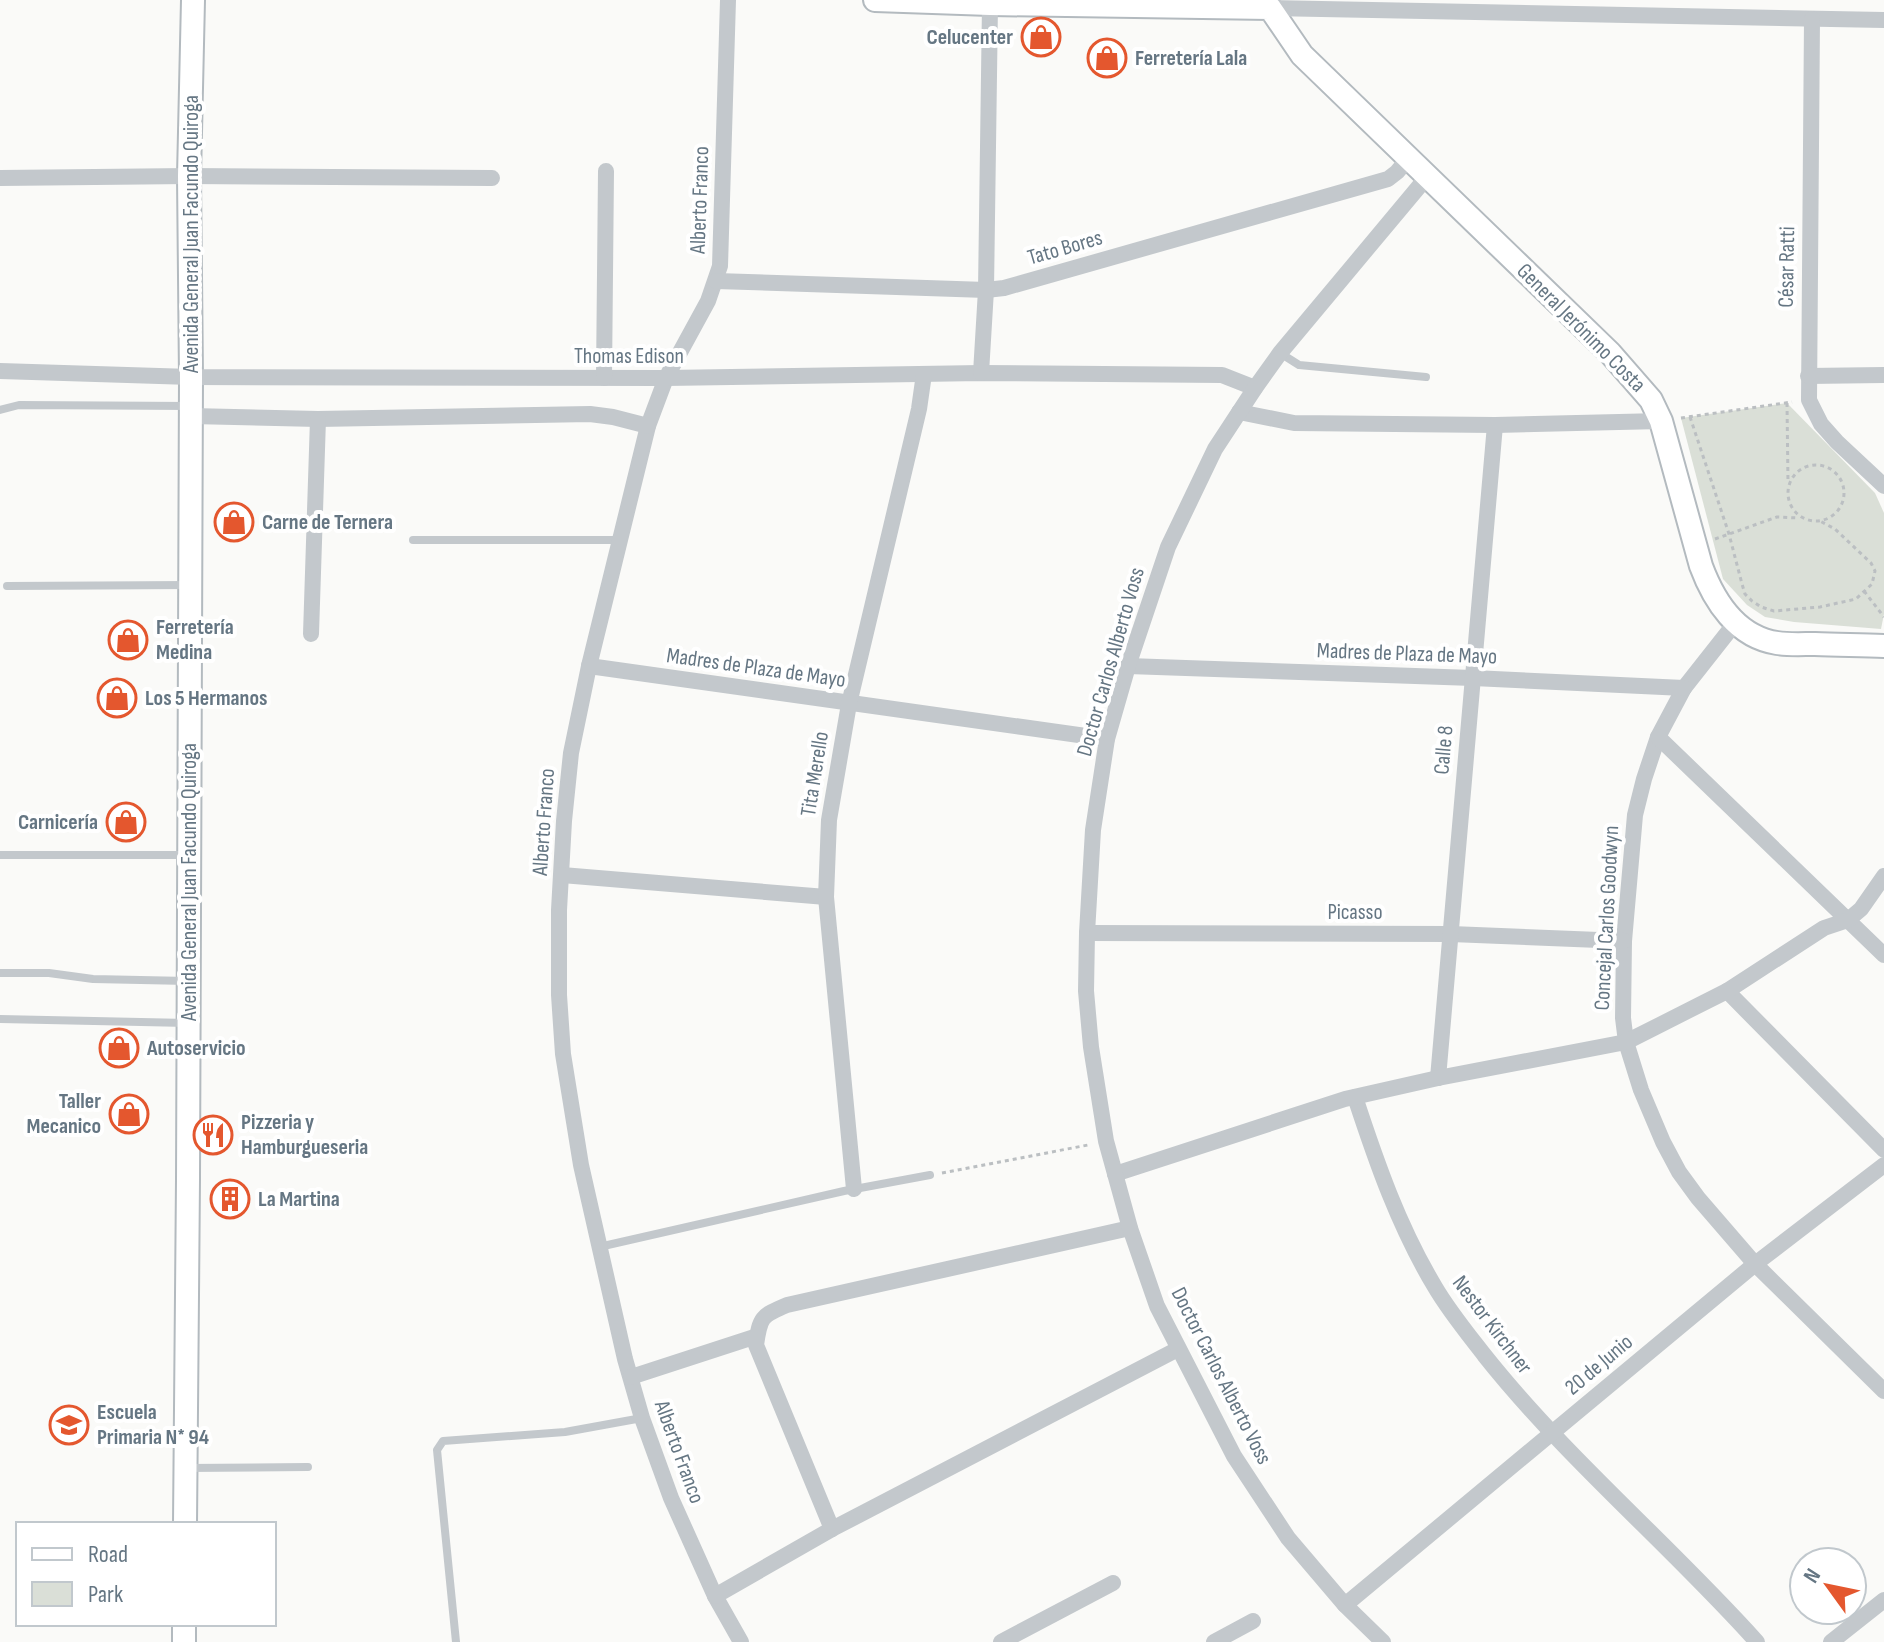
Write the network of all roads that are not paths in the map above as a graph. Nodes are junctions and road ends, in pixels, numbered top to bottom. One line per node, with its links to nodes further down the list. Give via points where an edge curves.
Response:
1 (193, 0): 11 (street, Avenida General Juan Facundo Quiroga)
2 (728, 0): 15 (street, Alberto Franco)
3 (875, 0): 4 (street)
4 (990, 4): 5 (street); 16 (street)
5 (1215, 4): 6 (street)
6 (1270, 8): 7 (street); 9 (street, General Jerónimo Costa, via 1302,55)
7 (1812, 19): 8 (street); 22 (street, César Ratti)
8 (1884, 20)
9 (1408, 159): 12 (street, General Jerónimo Costa); 16 (street, Tato Bores, via 1388,179)
10 (606, 171): 25 (street)
11 (189, 176): 13 (street); 14 (street); 23 (street, Avenida General Juan Facundo Quiroga)
12 (1427, 177): 17 (street, Doctor Carlos Alberto Voss); 32 (street, General Jerónimo Costa, via 1610,353 1651,400)
13 (0, 178)
14 (492, 178)
15 (716, 281): 16 (street, Tato Bores); 26 (street, Alberto Franco)
16 (986, 290): 19 (street)
17 (1280, 353): 24 (lane, via 1299,365); 27 (street, Doctor Carlos Alberto Voss)
18 (0, 371): 23 (street, Thomas Edison)
19 (981, 373): 20 (street, Thomas Edison); 27 (street, Thomas Edison, via 1222,375)
20 (924, 374): 26 (street, Thomas Edison); 47 (street, Tita Merello)
21 (1884, 375): 22 (street)
22 (1808, 376): 35 (street, César Ratti, via 1809,400 1821,424)
23 (191, 377): 25 (street, Thomas Edison); 29 (street, Avenida General Juan Facundo Quiroga)
24 (1426, 377)
25 (604, 378): 26 (street, Thomas Edison)
26 (666, 378): 34 (street, Alberto Franco)
27 (1255, 388): 30 (street, Doctor Carlos Alberto Voss)
28 (0, 410): 29 (lane, via 19,405)
29 (190, 411): 31 (street); 38 (street, Avenida General Juan Facundo Quiroga)
30 (1239, 412): 33 (street, via 1294,423); 44 (street, Doctor Carlos Alberto Voss, via 1215,449 1168,547)
31 (318, 419): 34 (street, via 590,414); 41 (street)
32 (1661, 421): 33 (street); 40 (street, General Jerónimo Costa, via 1709,587)
33 (1495, 425): 45 (street, Calle 8)
34 (648, 426): 37 (street, Alberto Franco)
35 (1884, 486)
36 (413, 540): 37 (lane)
37 (620, 540): 43 (street, Alberto Franco)
38 (190, 585): 39 (lane); 51 (street, Avenida General Juan Facundo Quiroga)
39 (7, 586)
40 (1736, 622): 42 (street, General Jerónimo Costa, via 1777,643); 46 (street, Concejal Carlos Goodwyn)
41 (311, 634)
42 (1884, 646)
43 (589, 666): 47 (street, Madres de Plaza de Mayo); 52 (street, Alberto Franco, via 571,753)
44 (1128, 666): 45 (street, Madres de Plaza de Mayo); 49 (street, Doctor Carlos Alberto Voss)
45 (1473, 678): 46 (street, Madres de Plaza de Mayo); 57 (street, Calle 8)
46 (1684, 688): 48 (street, Concejal Carlos Goodwyn)
47 (849, 704): 49 (street, Madres de Plaza de Mayo); 54 (street, Tita Merello, via 829,820)
48 (1658, 737): 55 (street); 58 (street, Concejal Carlos Goodwyn, via 1635,815)
49 (1107, 739): 56 (street, Doctor Carlos Alberto Voss, via 1093,830)
50 (0, 855): 51 (lane)
51 (189, 855): 61 (street, Avenida General Juan Facundo Quiroga)
52 (562, 875): 54 (street); 74 (street, Alberto Franco, via 563,1054)
53 (1884, 876): 55 (street)
54 (826, 897): 72 (street, Tita Merello)
55 (1848, 920): 59 (street); 62 (street, via 1824,928)
56 (1087, 933): 57 (street, Picasso); 70 (street, Doctor Carlos Alberto Voss, via 1090,1033)
57 (1451, 934): 58 (street, Picasso); 66 (street, Calle 8)
58 (1624, 941): 65 (street, Concejal Carlos Goodwyn)
59 (1884, 955)
60 (0, 973): 61 (lane)
61 (189, 981): 64 (street, Avenida General Juan Facundo Quiroga)
62 (1727, 991): 65 (street); 68 (street)
63 (0, 1019): 64 (lane)
64 (189, 1023): 83 (street, Avenida General Juan Facundo Quiroga)
65 (1626, 1042): 66 (street); 75 (street, Concejal Carlos Goodwyn, via 1641,1090 1679,1172)
66 (1438, 1078): 67 (street)
67 (1355, 1097): 70 (street); 81 (street, Nestor Kirchner, via 1401,1224 1436,1289)
68 (1884, 1150)
69 (1884, 1165): 75 (street, 20 de Junio)
70 (1115, 1174): 73 (street, Doctor Carlos Alberto Voss)
71 (930, 1175): 72 (lane)
72 (854, 1189): 74 (lane)
73 (1130, 1228): 76 (street, via 787,1305 766,1314); 77 (street, Doctor Carlos Alberto Voss)
74 (599, 1247): 78 (street, Alberto Franco)
75 (1755, 1264): 79 (street, Concejal Carlos Goodwyn); 81 (street, 20 de Junio)
76 (757, 1336): 78 (street); 85 (street, via 760,1357)
77 (1178, 1349): 85 (street); 89 (street, Doctor Carlos Alberto Voss, via 1234,1456 1288,1538)
78 (631, 1377): 80 (street, Alberto Franco)
79 (1884, 1391)
80 (642, 1418): 87 (street, Alberto Franco); 91 (lane, via 565,1432 443,1441 437,1450)
81 (1551, 1433): 89 (street, 20 de Junio); 96 (street, Nestor Kirchner)
82 (308, 1467): 83 (lane)
83 (185, 1468): 84 (street, Avenida General Juan Facundo Quiroga)
84 (185, 1522)
85 (832, 1529): 87 (street)
86 (1113, 1583): 93 (street)
87 (715, 1596): 92 (street, Alberto Franco)
88 (1884, 1600): 97 (street)
89 (1345, 1605): 95 (street, Doctor Carlos Alberto Voss)
90 (1253, 1621): 94 (street)
91 (456, 1642)
92 (741, 1642)
93 (1001, 1642)
94 (1214, 1642)
95 (1383, 1642)
96 (1757, 1642)
97 (1831, 1642)

